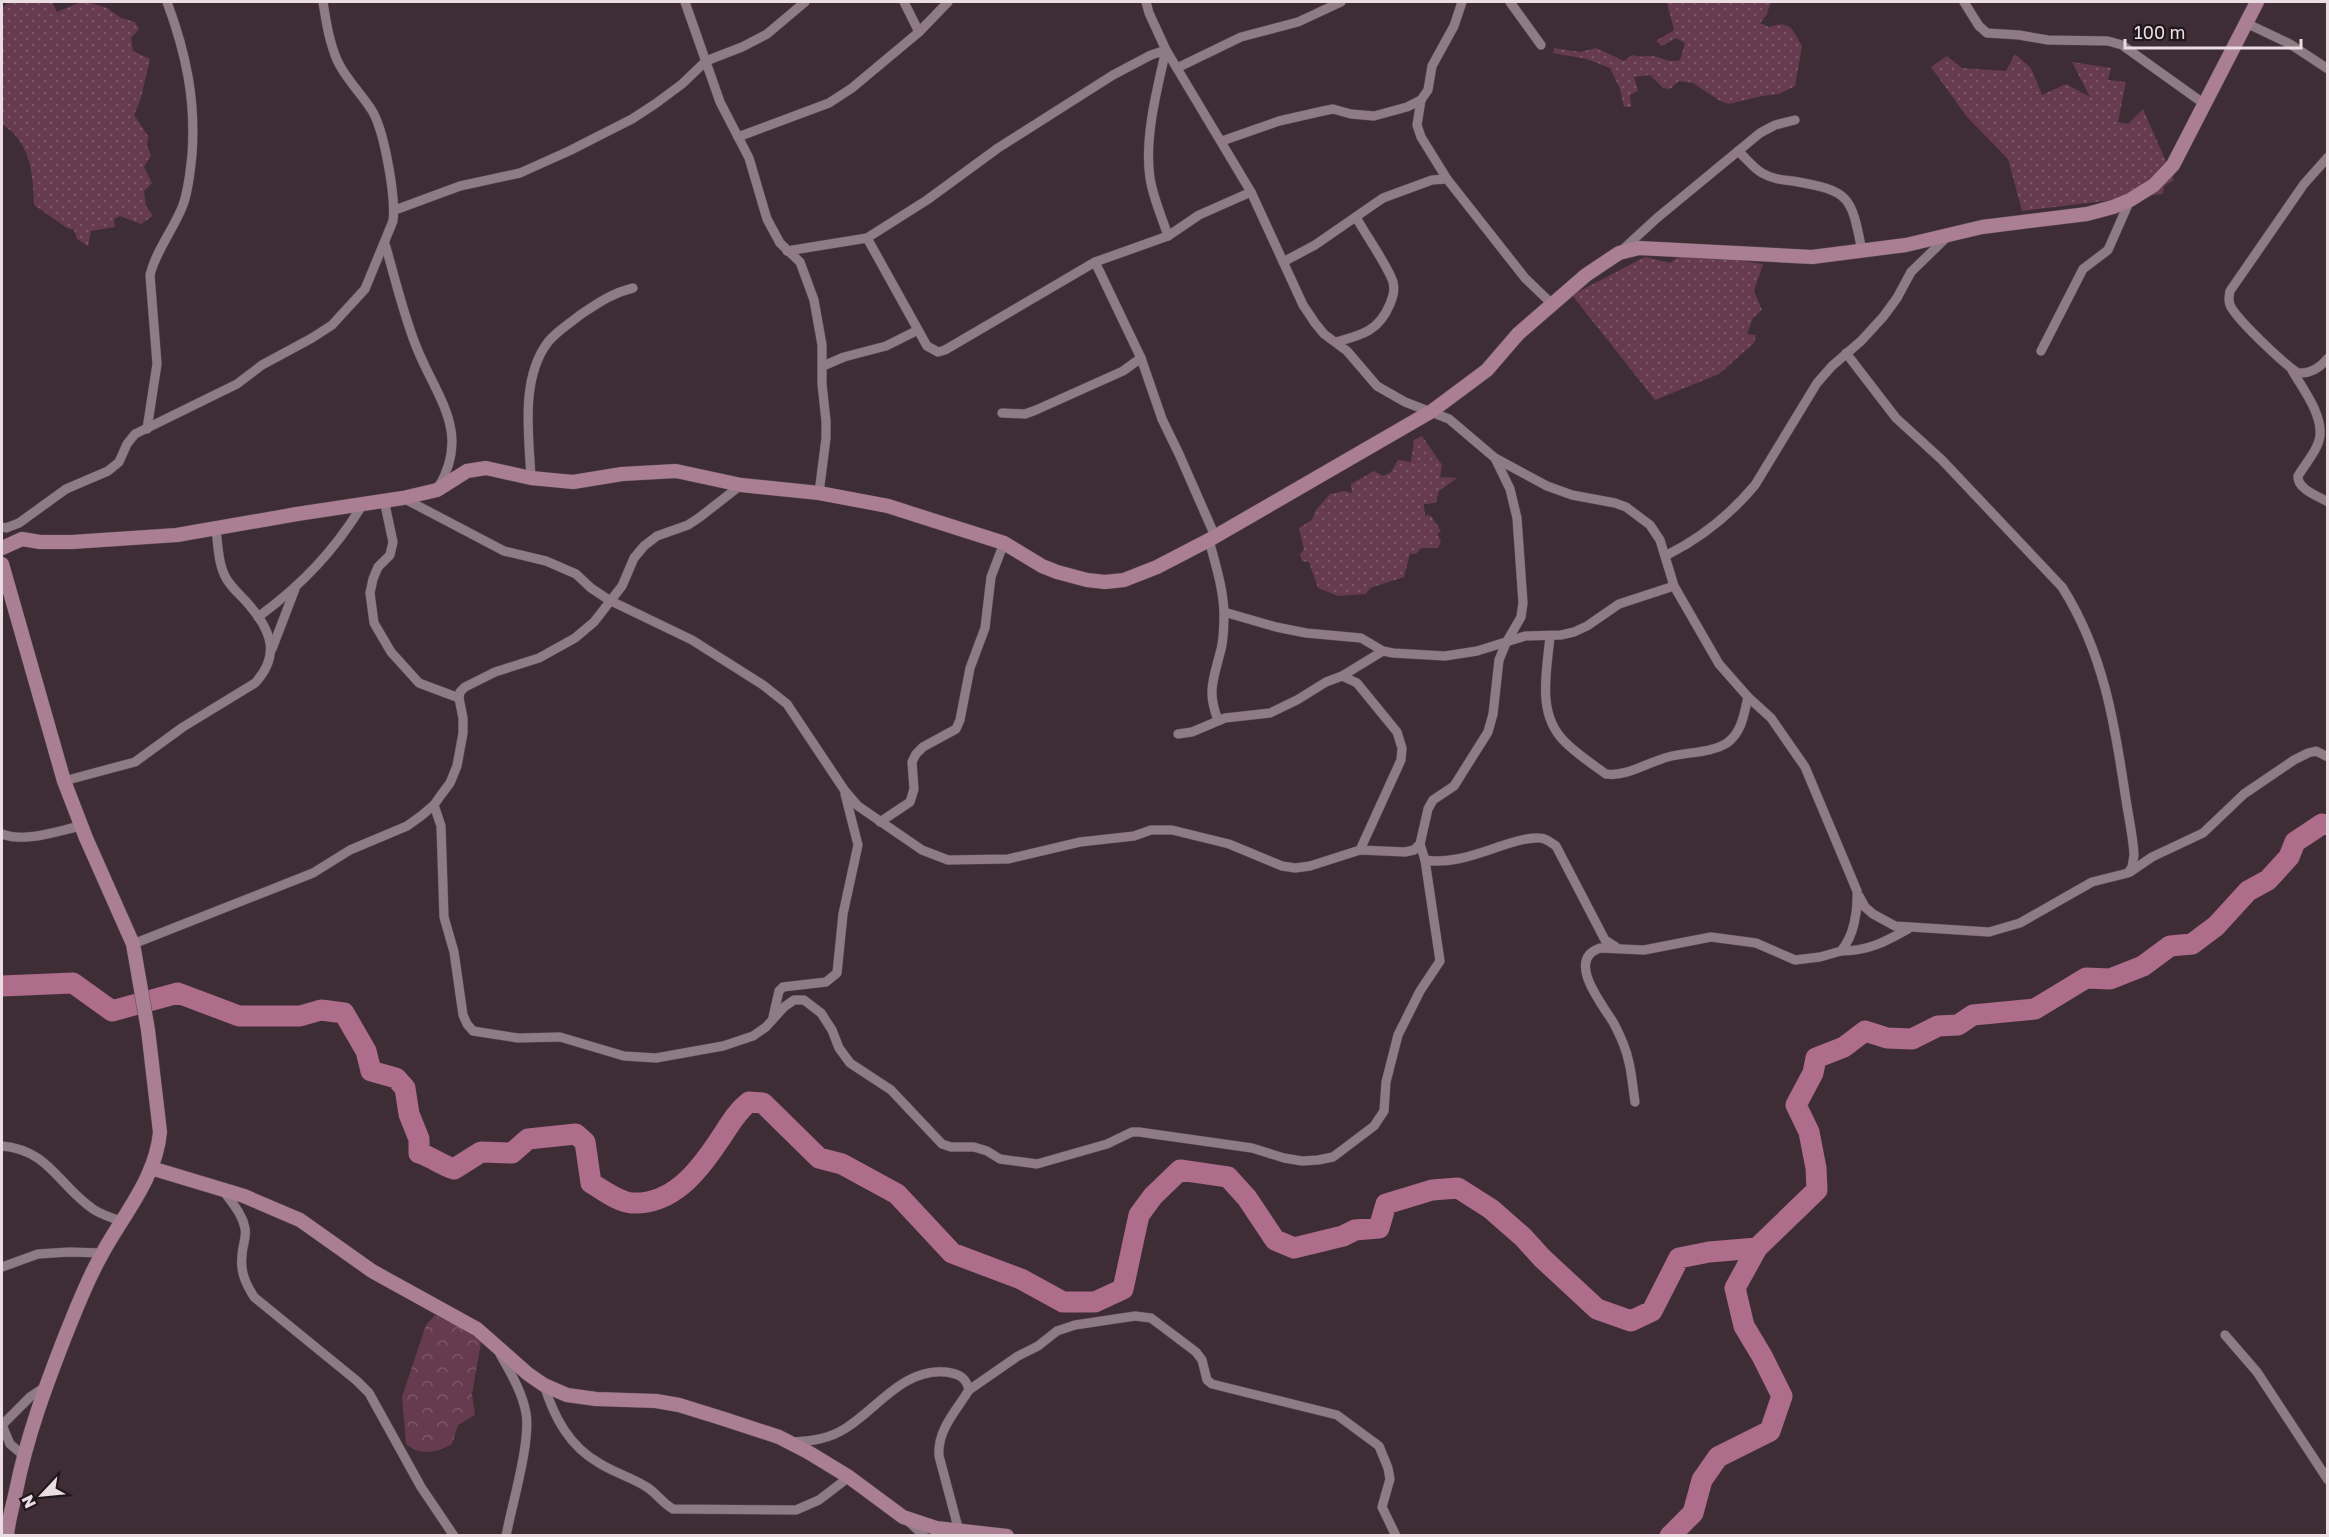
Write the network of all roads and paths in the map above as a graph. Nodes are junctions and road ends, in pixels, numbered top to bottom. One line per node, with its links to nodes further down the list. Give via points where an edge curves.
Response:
1 (167, 2): 53 (street, via 178,30 191,91 193,134 185,201 153,261 150,275 157,364)
2 (323, 2): 30 (street, via 336,58 378,123)
3 (685, 2): 17 (street)
4 (805, 2): 17 (street, via 752,43)
5 (904, 2): 14 (street)
6 (948, 2): 14 (street)
7 (1146, 2): 16 (street)
8 (1341, 2): 18 (street, via 1299,22 1241,37)
9 (1462, 2): 20 (street)
10 (1510, 2): 15 (street)
11 (1964, 2): 21 (street, via 1987,33 2122,45)
12 (2257, 2): 13 (street)
13 (2246, 23): 19 (street, via 2290,44); 21 (street)
14 (919, 32): 23 (street, via 829,103)
15 (1541, 45)
16 (1166, 50): 18 (street); 33 (street, via 1148,157 1150,181); 34 (street, via 1113,75)
17 (706, 61): 23 (street, via 720,102); 30 (street, via 655,104 569,151 520,173 460,186)
18 (1177, 68): 24 (street)
19 (2328, 69)
20 (1421, 100): 24 (street, via 1374,116 1323,111); 27 (street, via 1421,137)
21 (2203, 103): 29 (street, via 2173,165 2154,185)
22 (1795, 120): 25 (street, via 1760,133)
23 (738, 137): 36 (street, via 752,166 772,232)
24 (1222, 141): 28 (street)
25 (1738, 151): 37 (street, via 1774,178 1840,193 1856,222); 38 (street)
26 (2328, 158): 50 (street, via 2304,184 2230,291 2234,312)
27 (1447, 179): 31 (street, via 1432,180 1383,198); 42 (street, via 1524,278)
28 (1251, 192): 33 (street, via 1199,215); 40 (street)
29 (2130, 200): 32 (street, via 2087,214 2013,221); 45 (street, via 2108,250 2083,269)
30 (394, 210): 35 (street)
31 (1356, 217): 40 (street); 44 (street, via 1395,292 1377,326 1360,336)
32 (1950, 235): 37 (street); 46 (street, via 1911,272 1883,317)
33 (1168, 236): 39 (street)
34 (867, 238): 36 (street); 43 (street)
35 (384, 244): 53 (street, via 365,289 332,325 237,384); 57 (street, via 416,348 451,428 453,450 449,467)
36 (787, 251): 49 (street, via 800,262 814,300)
37 (1862, 251): 38 (street, via 1812,257 1639,249)
38 (1619, 254): 42 (street)
39 (1095, 262): 43 (street, via 945,351 932,351); 47 (street)
40 (1283, 262): 44 (street, via 1303,305 1324,334)
41 (633, 288): 55 (street, via 605,298 560,330 539,357 530,394)
42 (1552, 304): 51 (street, via 1518,334 1487,370)
43 (918, 330): 49 (street)
44 (1336, 342): 51 (street, via 1377,386 1417,408)
45 (2041, 351)
46 (1846, 353): 68 (street, via 1817,383 1744,498 1707,532); 94 (street, via 1896,418 1942,460 2062,587 2072,603 2097,657 2118,745 2134,855)
47 (1142, 357): 52 (street, via 1123,371 1036,410); 65 (street, via 1162,419)
48 (2328, 358): 50 (street, via 2305,374)
49 (823, 366): 58 (street, via 826,438)
50 (2291, 368): 61 (street, via 2315,413 2320,435 2298,481)
51 (1432, 411): 54 (street, via 1449,419); 65 (street)
52 (1002, 414)
53 (147, 429): 63 (street, via 135,434 119,462 108,471 66,489 19,523)
54 (1495, 458): 68 (street, via 1547,486 1626,507 1650,525); 76 (street, via 1517,518 1521,558 1521,618)
55 (531, 478): 56 (street, via 573,482 676,471); 57 (street, via 497,469 475,469)
56 (741, 484): 58 (street); 72 (street, via 688,525 657,536 644,546 622,586)
57 (436, 490): 59 (street)
58 (819, 493): 66 (street, via 888,506)
59 (402, 498): 60 (street); 72 (street, via 504,551 546,561 576,574)
60 (384, 500): 62 (street); 81 (street, via 393,542 390,555 373,579 370,593 374,623 391,651 419,683)
61 (2328, 502)
62 (363, 504): 64 (street); 71 (street, via 346,532)
63 (2, 527)
64 (216, 529): 67 (street, via 98,542 22,539); 74 (street, via 226,579)
65 (1212, 538): 66 (street, via 1141,574 1105,582 1057,572); 73 (street)
66 (1004, 543): 88 (street, via 991,577 985,628 970,668 956,729 916,754 910,802)
67 (2, 548)
68 (1666, 555): 70 (street)
69 (2, 570): 85 (street)
70 (1674, 586): 75 (street, via 1618,604 1574,632); 80 (street, via 1719,664)
71 (296, 587): 74 (street); 77 (street)
72 (609, 600): 81 (street, via 594,622 560,648 482,678 465,687); 86 (street, via 692,640 764,685 787,704)
73 (1224, 612): 78 (street, via 1276,627 1361,638); 82 (street, via 1221,650 1210,695)
74 (258, 617): 77 (street)
75 (1550, 636): 76 (street, via 1525,636); 80 (street, via 1545,697 1553,725 1564,742 1606,774 1624,773 1669,756 1726,743 1742,723)
76 (1506, 643): 78 (street, via 1445,656); 91 (street, via 1499,660 1488,732 1454,786 1433,800)
77 (272, 649): 85 (street, via 271,658 255,683 176,732 145,757)
78 (1383, 651): 79 (street)
79 (1342, 676): 82 (street, via 1270,713); 92 (street, via 1356,683 1390,722 1402,748 1401,760)
80 (1748, 697): 95 (street, via 1771,718 1805,767)
81 (459, 698): 87 (street, via 463,718 461,748 450,783)
82 (1218, 720): 83 (street)
83 (1178, 734)
84 (2328, 757): 94 (street, via 2316,751 2294,760 2244,794 2203,833)
85 (64, 781): 89 (street)
86 (845, 791): 88 (street); 100 (street, via 858,845 843,914 837,973 826,982 783,987)
87 (434, 805): 97 (street, via 407,826 350,850 314,873); 100 (street, via 441,826 444,917 454,952 463,1015 473,1031 518,1038 560,1037 624,1056 656,1058 723,1046 753,1036)
88 (880, 822): 92 (street, via 922,850 960,861 1008,859 1151,830 1208,838 1296,868)
89 (81, 826): 90 (street, via 31,836); 97 (street)
90 (2, 834)
91 (1420, 844): 92 (street, via 1405,852); 93 (street)
92 (1360, 850)
93 (1425, 860): 98 (street, via 1464,857 1538,837 1548,840 1556,846 1605,940); 100 (street, via 1440,961 1398,1035 1386,1082 1384,1111 1374,1126 1333,1157 1302,1161 1252,1148 1139,1131 1037,1164 1000,1158 974,1147 951,1147 935,1138 891,1090 850,1063 813,1005 794,1000)
94 (2128, 873): 96 (street, via 2092,882 2020,924 2004,929 1989,932)
95 (1857, 891): 96 (street, via 1873,914 1895,926); 99 (street, via 1851,936)
96 (1909, 928): 99 (street, via 1877,946)
97 (133, 944): 103 (street, via 160,1132)
98 (1616, 947): 99 (street, via 1644,950 1711,937 1756,943 1795,960); 101 (street, via 1594,950 1585,963 1589,983 1614,1024 1630,1062)
99 (1841, 951)
100 (773, 1017)
101 (1635, 1102)
102 (2, 1146): 105 (street, via 37,1155 93,1210)
103 (151, 1168): 104 (street); 105 (street)
104 (222, 1188): 109 (street, via 300,1220 372,1271 477,1329); 122 (street, via 244,1226 242,1271 254,1297 369,1393 421,1487)
105 (123, 1222): 106 (street)
106 (102, 1253): 107 (street, via 38,1254); 111 (street)
107 (2, 1267)
108 (2225, 1335): 117 (street, via 2256,1372)
109 (496, 1347): 110 (street); 123 (street, via 518,1388 526,1414 525,1443)
110 (544, 1385): 114 (street, via 567,1395 679,1405); 116 (street, via 564,1432 581,1450 599,1464 650,1489 673,1509 796,1510 819,1500)
111 (45, 1387): 113 (street); 115 (street)
112 (969, 1390): 114 (street, via 967,1381 958,1374 924,1374 908,1379 847,1428 831,1436); 119 (street, via 938,1444); 125 (street, via 1057,1331 1075,1324 1135,1316 1151,1318 1196,1352 1212,1384 1337,1415 1378,1446 1390,1479 1382,1507)
113 (2, 1425): 115 (street, via 10,1444)
114 (790, 1442): 116 (street)
115 (23, 1455): 121 (street)
116 (849, 1478): 118 (street)
117 (2328, 1480)
118 (903, 1517): 119 (street); 120 (street)
119 (959, 1531): 124 (street)
120 (919, 1535)
121 (7, 1536)
122 (454, 1536)
123 (506, 1536)
124 (1007, 1536)
125 (1396, 1536)

